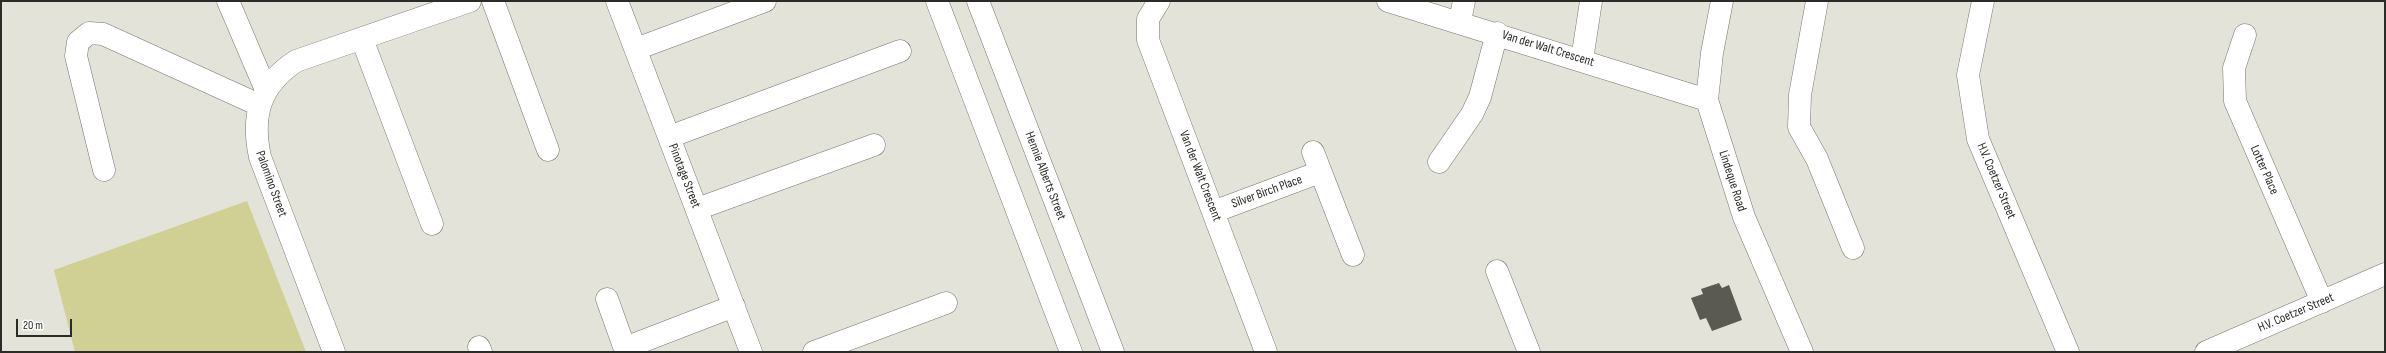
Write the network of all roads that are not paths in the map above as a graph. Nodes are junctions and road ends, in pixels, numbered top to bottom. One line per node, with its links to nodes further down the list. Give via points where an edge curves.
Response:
1 (228, 1): 22 (street)
2 (470, 1): 14 (street)
3 (493, 1): 26 (street)
4 (617, 1): 19 (street, Pinotage Street)
5 (765, 1): 19 (street)
6 (937, 1): 44 (street)
7 (978, 1): 45 (street, Hennie Alberts Street)
8 (1159, 1): 30 (street, Van der Walt Crescent, via 1148,19 1148,40)
9 (1388, 1): 15 (street, Van der Walt Crescent)
10 (1591, 1): 21 (street)
11 (1722, 1): 23 (street, Lindeque Road, via 1712,53)
12 (1817, 1): 32 (street, via 1800,95 1799,127 1817,159)
13 (1983, 1): 49 (street, H.V. Coetzer Street, via 1968,75 1978,139)
14 (427, 8): 18 (street)
15 (1462, 11): 16 (street, Van der Walt Crescent)
16 (1497, 33): 21 (street, Van der Walt Crescent); 27 (street, via 1480,97 1472,114)
17 (2245, 35): 37 (street, Lotter Place, via 2234,68 2235,101)
18 (362, 39): 22 (street, via 296,61 276,76); 31 (street)
19 (636, 49): 24 (street, Pinotage Street)
20 (900, 51): 24 (street)
21 (1582, 60): 23 (street, Van der Walt Crescent)
22 (263, 97): 28 (street, via 103,34 89,33 78,42 76,56); 41 (street, Palomino Street, via 255,135 260,157)
23 (1707, 100): 48 (street, Lindeque Road, via 1744,217)
24 (670, 137): 29 (street, Pinotage Street)
25 (874, 145): 29 (street)
26 (548, 150)
27 (1439, 162)
28 (104, 170)
29 (697, 208): 39 (street, Pinotage Street)
30 (1213, 212): 33 (street, Silver Birch Place, via 1317,162); 46 (street, Van der Walt Crescent)
31 (432, 224)
32 (1853, 248)
33 (1353, 255)
34 (1497, 271): 47 (street)
35 (2385, 274): 37 (street, H.V. Coetzer Street)
36 (607, 299): 40 (street)
37 (2322, 302): 50 (street, H.V. Coetzer Street)
38 (946, 303): 43 (street)
39 (734, 306): 40 (street); 42 (street, Pinotage Street)
40 (625, 350)
41 (334, 352)
42 (752, 352)
43 (814, 352)
44 (1071, 352)
45 (1113, 352)
46 (1266, 352)
47 (1529, 352)
48 (1802, 352)
49 (2068, 352)
50 (2206, 352)

